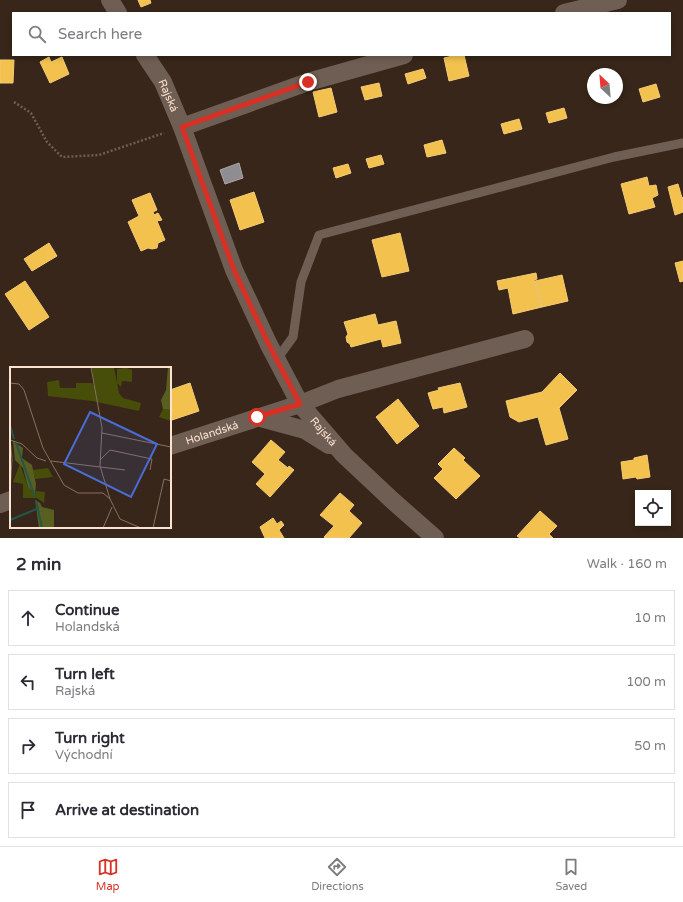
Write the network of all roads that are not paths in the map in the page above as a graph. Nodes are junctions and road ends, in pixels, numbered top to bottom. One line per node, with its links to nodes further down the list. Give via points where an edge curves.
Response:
1 (110, 0): 3 (street)
2 (618, 0): 4 (street)
3 (117, 12)
4 (568, 12)
5 (146, 56): 7 (street, Rajská, via 163,82)
6 (400, 56): 7 (street, via 308,82)
7 (182, 127): 10 (street, Rajská, via 234,270)
8 (683, 143): 10 (lane, via 614,157 319,235 301,282 293,337)
9 (525, 339): 11 (street, Holandská, via 338,389)
10 (277, 359): 11 (street, Rajská)
11 (300, 404): 12 (street, Holandská); 14 (street, Rajská)
12 (257, 417): 13 (street, Holandská); 14 (street, via 305,430)
13 (171, 446)
14 (344, 455): 17 (street, Rajská)
15 (10, 500): 16 (street)
16 (0, 504)
17 (435, 538)

